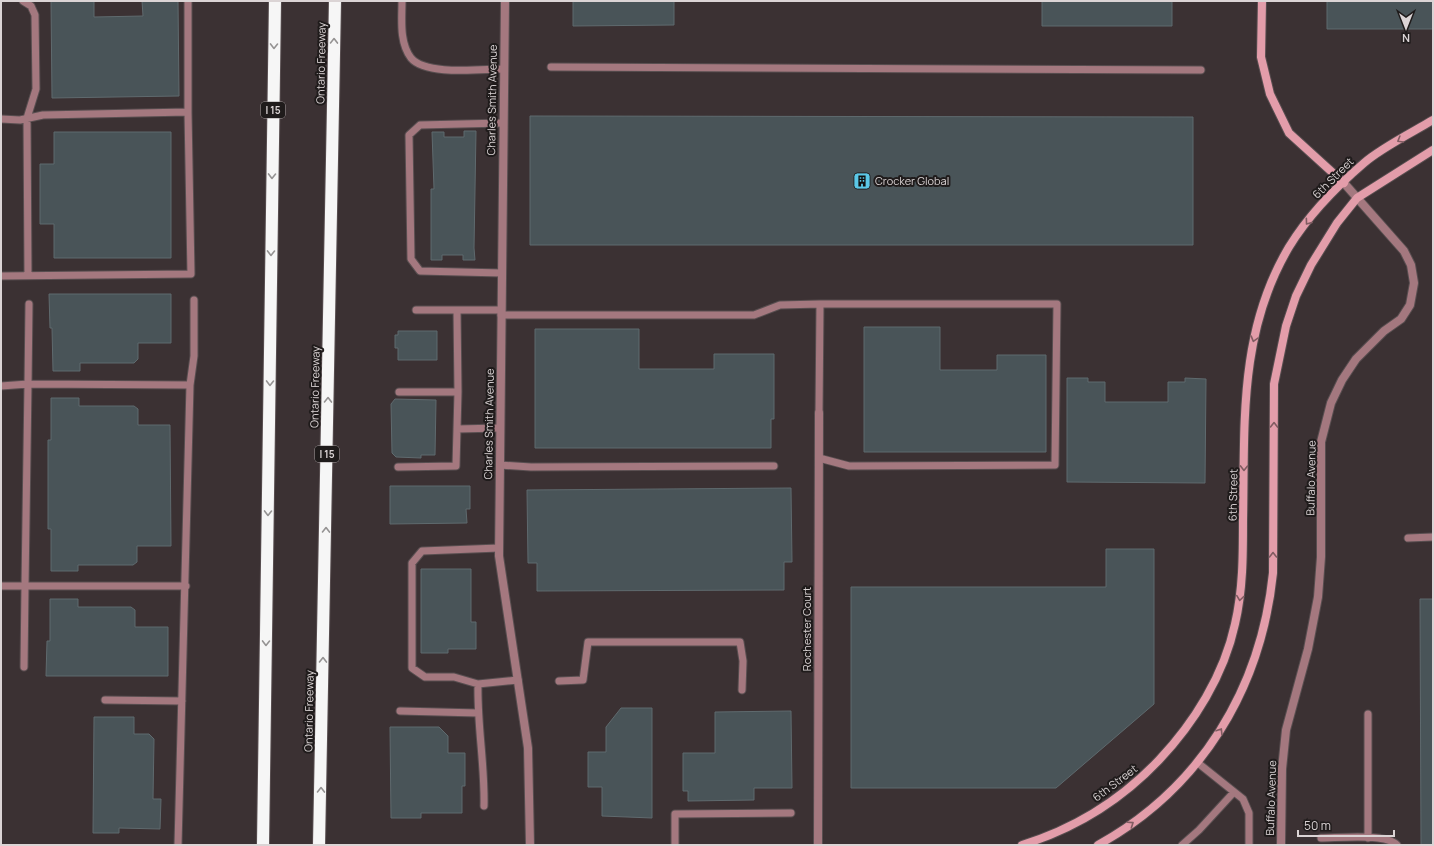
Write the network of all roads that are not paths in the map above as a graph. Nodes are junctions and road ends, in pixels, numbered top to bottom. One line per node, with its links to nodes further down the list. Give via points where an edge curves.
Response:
1 (23, 1): 12 (lane, via 31,6 35,14 36,89)
2 (188, 1): 11 (lane)
3 (274, 1): 63 (highway, I 15, one-way to 63)
4 (335, 1): 64 (highway, Ontario Freeway / I 15, one-way to 4)
5 (402, 1): 9 (lane, via 405,44 411,58 418,64 432,69)
6 (504, 1): 9 (street, Charles Smith Avenue)
7 (1262, 1): 17 (main road, Buffalo Avenue, via 1261,57 1270,94 1289,133)
8 (550, 67): 10 (lane)
9 (504, 68): 15 (street, Charles Smith Avenue)
10 (1201, 70)
11 (188, 112): 12 (lane, via 43,115); 21 (lane, via 192,274)
12 (27, 118): 13 (lane); 21 (lane)
13 (1, 119)
14 (1433, 120): 17 (main road, 6th Street, one-way to 17, via 1365,162)
15 (503, 123): 19 (street, Charles Smith Avenue); 19 (lane, via 420,125 410,135 411,259 420,271)
16 (1433, 150): 18 (main road)
17 (1344, 183): 18 (street, Buffalo Avenue); 68 (main road, 6th Street, one-way to 68, via 1320,205 1289,248 1268,292 1252,343 1245,412 1242,584 1235,626 1211,687 1183,733 1148,772 1127,790 1076,823)
18 (1358, 198): 56 (main road, one-way to 18, via 1223,726 1247,681 1268,610 1273,574 1274,384 1286,326 1296,296 1311,265 1337,223); 72 (street, Buffalo Avenue, via 1404,251 1411,265 1414,283 1410,305 1401,319 1384,331 1356,359 1342,380 1331,403 1321,442 1321,557 1318,597 1308,648 1286,730 1282,769)
19 (502, 273): 27 (street, Charles Smith Avenue)
20 (1, 276): 21 (lane)
21 (28, 276)
22 (194, 300): 29 (lane, via 194,356)
23 (29, 304): 28 (lane)
24 (820, 304): 27 (lane, via 780,305 754,315); 33 (lane); 36 (lane, via 1057,304 1055,465 849,466)
25 (416, 310): 26 (lane)
26 (457, 310): 27 (lane); 32 (lane)
27 (501, 312): 34 (street, Charles Smith Avenue)
28 (28, 384): 29 (lane); 30 (lane); 44 (lane)
29 (190, 385): 45 (lane)
30 (1, 386)
31 (399, 392): 32 (lane)
32 (458, 392): 35 (lane)
33 (819, 413): 36 (street, Rochester Court)
34 (500, 428): 35 (lane); 37 (street, Charles Smith Avenue)
35 (457, 429): 39 (lane, via 456,466)
36 (819, 458): 67 (street, Rochester Court)
37 (500, 465): 38 (lane); 42 (street, Charles Smith Avenue)
38 (774, 466)
39 (398, 467)
40 (1433, 537): 41 (lane)
41 (1408, 538)
42 (499, 548): 47 (street, Charles Smith Avenue); 49 (lane, via 422,551 412,563 412,668 424,677 454,678)
43 (1, 586): 44 (lane)
44 (25, 586): 45 (lane); 46 (lane)
45 (186, 586): 52 (lane)
46 (24, 667)
47 (518, 680): 49 (lane); 65 (street, Charles Smith Avenue, via 528,748)
48 (559, 681): 50 (lane, via 583,680 588,642 740,642 743,661)
49 (478, 684): 54 (lane)
50 (742, 690)
51 (105, 700): 52 (lane)
52 (182, 701): 62 (lane)
53 (400, 711): 54 (lane)
54 (478, 713): 58 (lane, via 485,777)
55 (1368, 714): 61 (lane)
56 (1198, 763): 57 (lane); 69 (main road, one-way to 56, via 1146,813)
57 (1234, 792): 70 (lane); 71 (lane, via 1243,799 1249,812)
58 (484, 806)
59 (791, 813): 66 (lane, via 675,814)
60 (1320, 838): 61 (lane)
61 (1368, 838): 73 (lane, via 1392,840)
62 (178, 845)
63 (263, 845)
64 (319, 845)
65 (530, 845)
66 (675, 845)
67 (818, 845)
68 (1022, 845)
69 (1098, 845)
70 (1182, 845)
71 (1249, 845)
72 (1281, 845)
73 (1397, 845)

